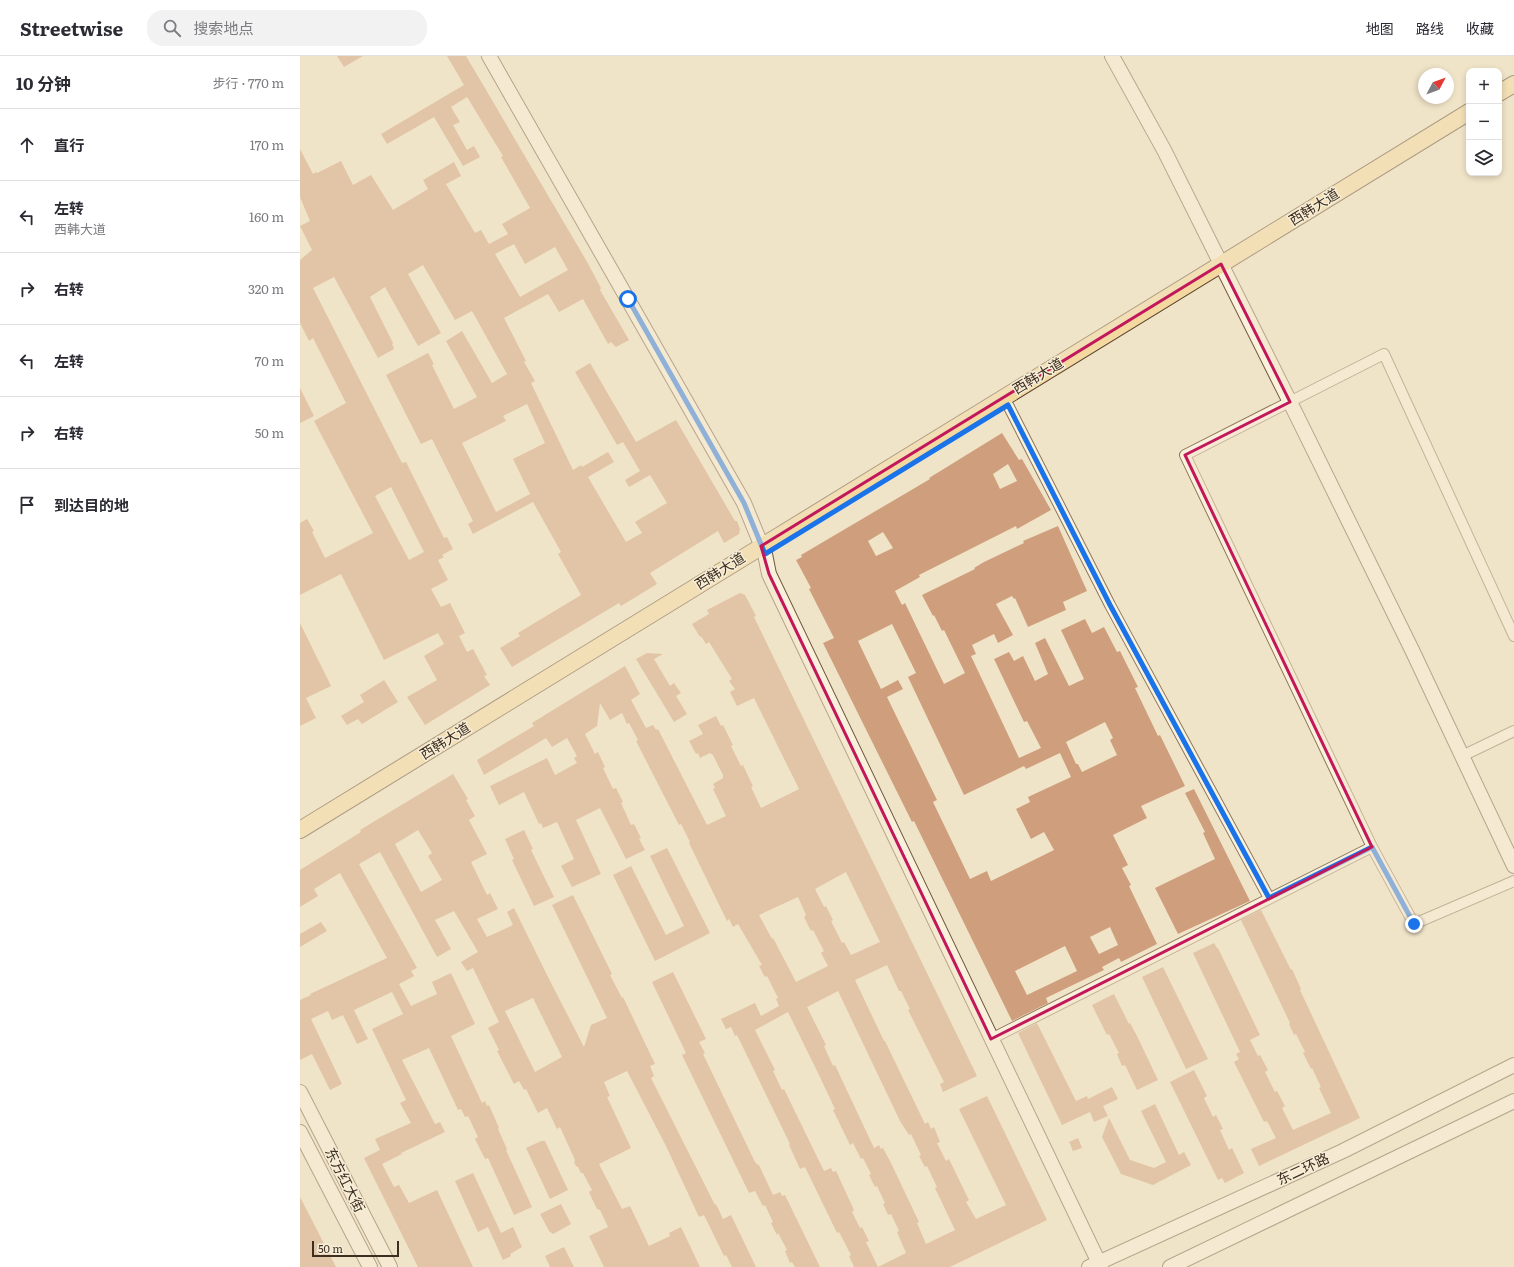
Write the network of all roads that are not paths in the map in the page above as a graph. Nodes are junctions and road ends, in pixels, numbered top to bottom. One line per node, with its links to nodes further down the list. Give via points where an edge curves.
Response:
1 (489, 56): 12 (street, via 744,503)
2 (1112, 56): 9 (street, via 1164,150)
3 (1514, 84): 4 (main road)
4 (1502, 92)
5 (1514, 95): 6 (main road)
6 (1500, 104)
7 (1466, 114): 9 (main road, 西韩大道)
8 (1466, 125): 9 (main road, 西韩大道)
9 (1223, 268): 10 (street); 11 (main road, 西韩大道); 12 (main road, 西韩大道)
10 (1290, 402): 13 (street, via 1384,354); 15 (street); 18 (street, via 1185,455)
11 (1008, 405): 12 (main road, 西韩大道); 21 (street, via 1110,605)
12 (763, 550): 16 (main road, 西韩大道); 17 (main road, 西韩大道); 22 (street, via 769,574)
13 (1514, 636)
14 (1514, 731): 15 (street)
15 (1462, 756): 19 (street)
16 (300, 830)
17 (300, 841)
18 (1372, 847): 20 (street, via 1414,924); 21 (street)
19 (1514, 866)
20 (1514, 881)
21 (1269, 898): 22 (street)
22 (991, 1039): 27 (street)
23 (1514, 1065): 27 (street, 东二环路, via 1343,1151)
24 (300, 1092): 29 (street, 东方红大街)
25 (1514, 1101): 30 (street)
26 (300, 1132): 28 (street, 东方红大街)
27 (1096, 1265)
28 (370, 1267)
29 (390, 1267)
30 (1170, 1267)

